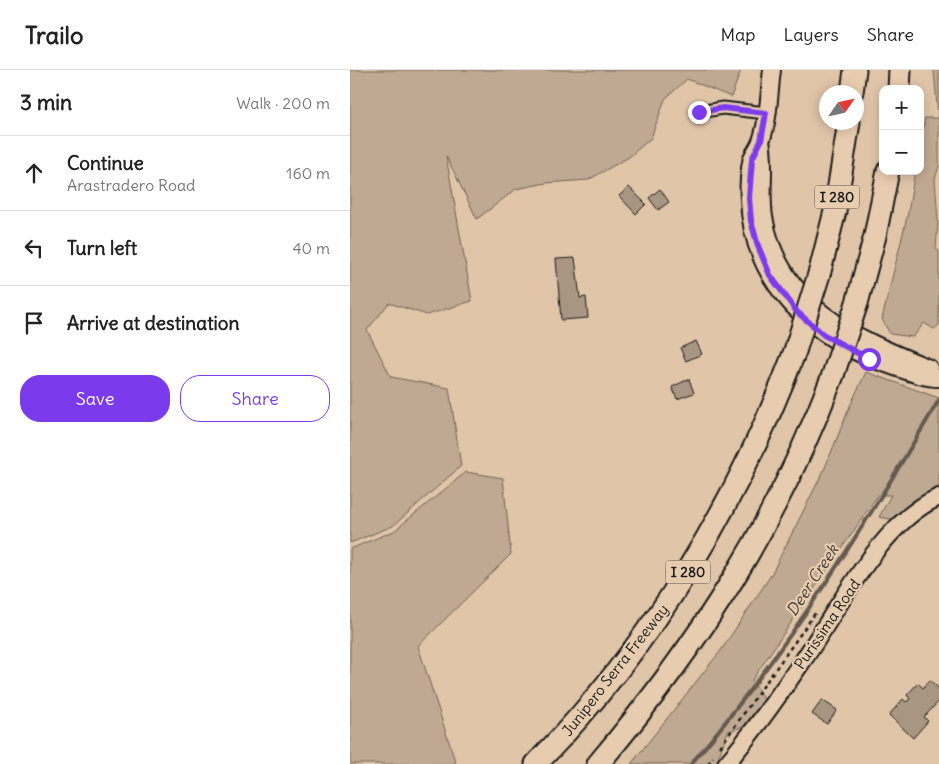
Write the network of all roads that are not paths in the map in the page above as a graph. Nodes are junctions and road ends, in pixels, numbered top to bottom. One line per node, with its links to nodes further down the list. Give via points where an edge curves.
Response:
1 (772, 70): 7 (street)
2 (854, 70): 4 (highway)
3 (900, 70): 5 (highway)
4 (853, 85)
5 (898, 85)
6 (699, 112): 7 (street, via 723,108)
7 (766, 113): 10 (street, via 761,141 752,159 751,221 761,253 782,294 824,335 846,348 869,359 928,378)
8 (848, 130): 12 (highway, Junipero Serra Freeway / I 280, bridge, via 835,211 820,271 794,351 751,458 667,606 598,696)
9 (887, 175): 13 (highway, I 280, bridge, via 857,303 833,375 792,474 702,630)
10 (939, 378)
11 (939, 497): 14 (street, Purissima Road, via 909,514 878,548 803,660)
12 (536, 764)
13 (598, 764)
14 (726, 764)

